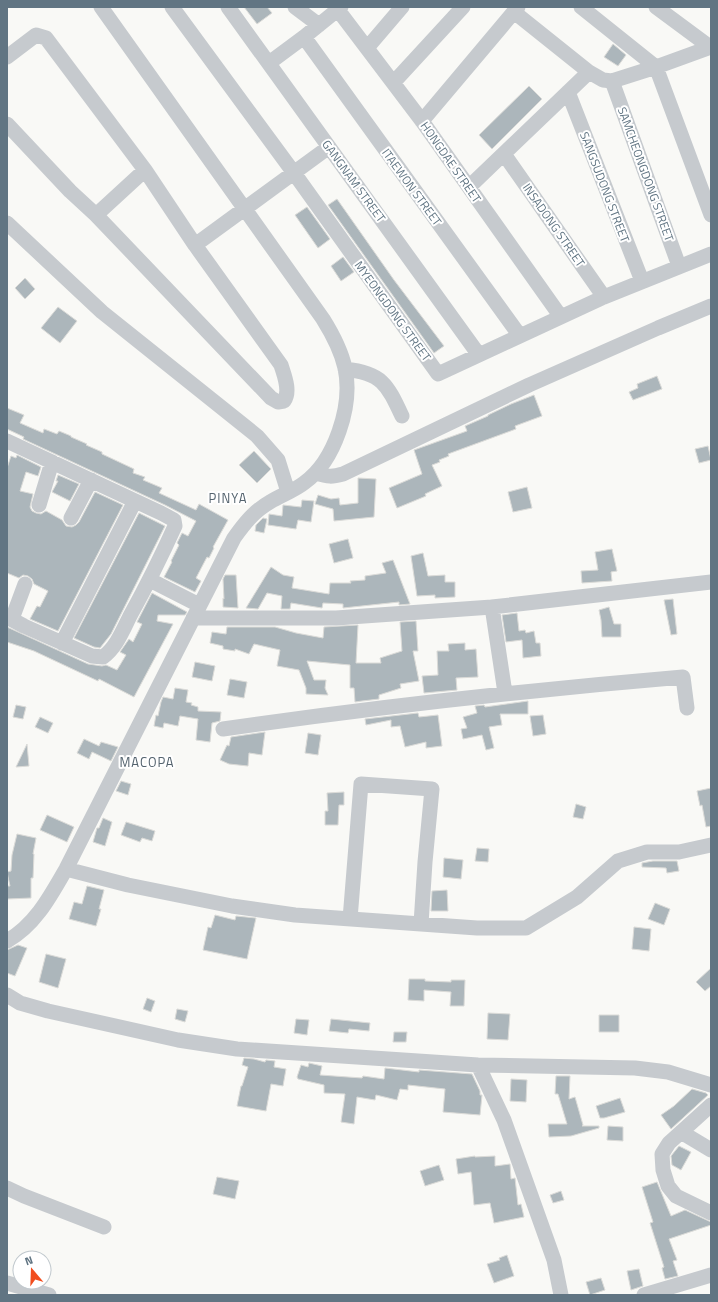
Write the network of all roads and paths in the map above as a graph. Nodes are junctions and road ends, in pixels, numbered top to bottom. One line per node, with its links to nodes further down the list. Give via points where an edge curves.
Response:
1 (101, 7): 29 (street)
2 (172, 7): 27 (street, MYEONGDONG STREET)
3 (228, 7): 16 (street, GANGNAM STREET)
4 (295, 7): 11 (street)
5 (402, 7): 14 (street)
6 (463, 7): 20 (street)
7 (581, 7): 17 (street)
8 (656, 7): 13 (street)
9 (339, 8): 11 (street); 14 (street, HONGDAE STREET)
10 (516, 9): 18 (street); 22 (street)
11 (319, 25): 12 (street)
12 (304, 37): 16 (street); 40 (street, ITAEWON STREET)
13 (711, 47): 17 (street)
14 (367, 48): 20 (street, HONGDAE STREET)
15 (7, 57): 26 (street, via 36,35 46,38)
16 (269, 64): 24 (street, GANGNAM STREET)
17 (656, 67): 19 (street); 31 (street)
18 (589, 72): 19 (street, via 602,80); 21 (street)
19 (612, 81): 35 (street, SAMCHEONGDONG STREET)
20 (394, 82): 22 (street, HONGDAE STREET)
21 (568, 92): 25 (street); 36 (street, SANGSUDONG STREET)
22 (422, 121): 28 (street, HONGDAE STREET)
23 (7, 124): 30 (street)
24 (329, 147): 27 (street); 41 (street, GANGNAM STREET)
25 (504, 154): 28 (street); 37 (street, INSADONG STREET)
26 (145, 170): 30 (street); 33 (street)
27 (294, 173): 29 (street); 41 (street, MYEONGDONG STREET, via 438,374)
28 (469, 187): 39 (street, HONGDAE STREET)
29 (245, 209): 33 (street); 42 (street, via 323,319 338,344)
30 (96, 215): 33 (street, via 271,398 278,402 284,401 286,383 281,365)
31 (711, 215)
32 (7, 222): 48 (street, via 102,312 257,436 278,460)
33 (195, 245)
34 (711, 254): 35 (street, MYEONGDONG STREET)
35 (679, 266): 36 (street, MYEONGDONG STREET)
36 (642, 281): 37 (street, MYEONGDONG STREET)
37 (604, 297): 39 (street, MYEONGDONG STREET)
38 (711, 306): 46 (street, via 529,385 343,474 333,477)
39 (561, 317): 40 (street, MYEONGDONG STREET)
40 (520, 336): 41 (street, MYEONGDONG STREET)
41 (479, 355)
42 (345, 369): 43 (street, via 362,371 381,381 391,393); 46 (street, via 347,394 342,422 329,454)
43 (402, 416)
44 (8, 444): 45 (street)
45 (52, 462): 47 (street); 50 (street)
46 (316, 473): 48 (street, via 304,484)
47 (91, 480): 49 (street); 51 (street)
48 (288, 492): 56 (street, via 269,502 244,522)
49 (135, 501): 52 (street, via 172,518 175,522); 58 (street)
50 (39, 505)
51 (70, 518)
52 (150, 580): 56 (street); 58 (street, via 108,654 92,656)
53 (711, 582): 55 (street)
54 (25, 584): 57 (street)
55 (492, 607): 56 (street, via 336,618); 59 (street)
56 (196, 611): 63 (street)
57 (10, 618): 58 (street)
58 (62, 643)
59 (505, 693): 60 (street, via 683,677); 61 (street)
60 (687, 708)
61 (222, 729)
62 (711, 846): 65 (street, via 679,852 647,852 618,861 577,897 526,928)
63 (66, 869): 64 (street, via 128,886 232,906 295,915); 66 (street, via 30,924)
64 (350, 919): 65 (street); 65 (street, via 361,784 432,789)
65 (421, 924)
66 (7, 941)
67 (7, 995): 68 (street, via 48,1011 178,1040 237,1049)
68 (478, 1064): 69 (street, via 634,1068 668,1072); 79 (street, via 504,1120 554,1260)
69 (711, 1085)
70 (711, 1106): 71 (street)
71 (681, 1132): 72 (street); 74 (street, via 668,1143 662,1154 668,1186 676,1196)
72 (711, 1150)
73 (7, 1188): 75 (street)
74 (711, 1213)
75 (104, 1227)
76 (711, 1276): 80 (street)
77 (7, 1283): 78 (street)
78 (49, 1295)
79 (562, 1295)
80 (644, 1295)

